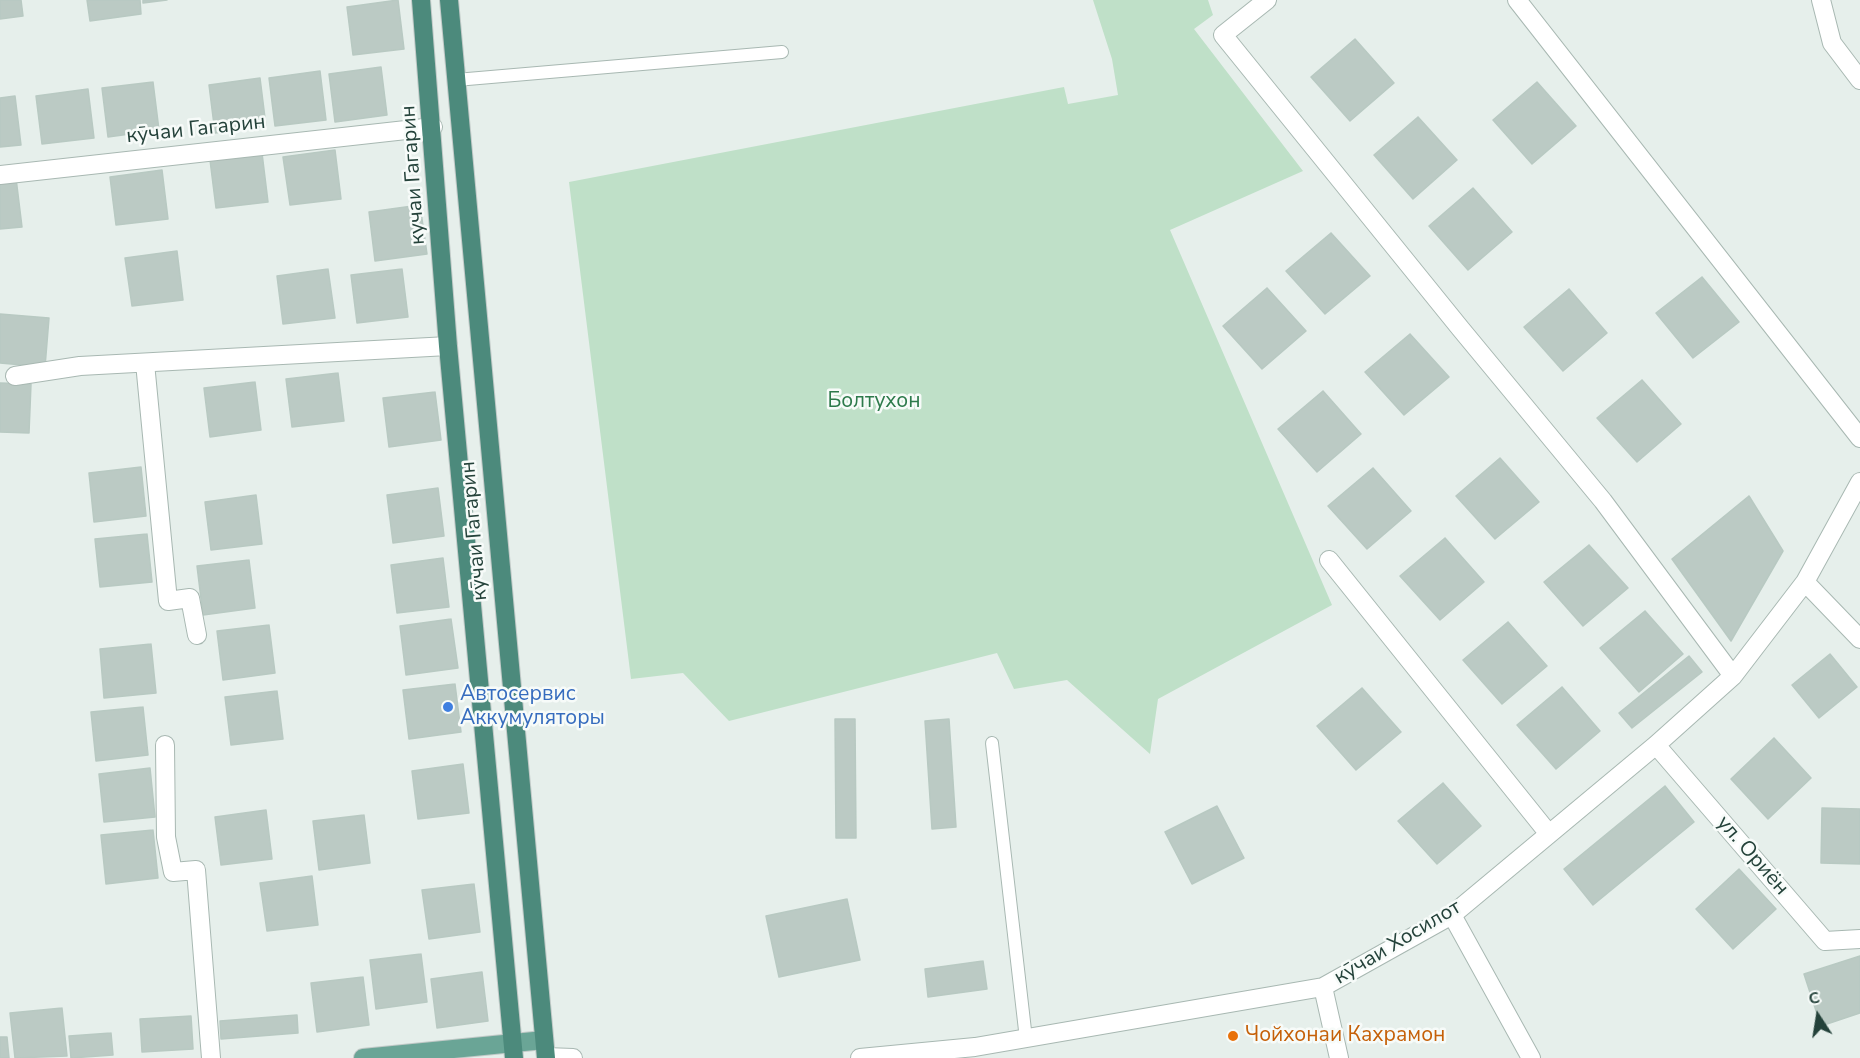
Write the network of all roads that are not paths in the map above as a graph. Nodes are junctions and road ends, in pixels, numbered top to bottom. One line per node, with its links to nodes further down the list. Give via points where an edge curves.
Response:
1 (421, 0): 9 (highway, кучаи Гагарин)
2 (449, 0): 7 (highway, кӯчаи Гагарин)
3 (1267, 0): 20 (street, via 1223,34 1603,501)
4 (1517, 0): 14 (street)
5 (1821, 0): 8 (street, via 1832,43)
6 (782, 52): 7 (lane)
7 (456, 80): 30 (highway, кӯчаи Гагарин)
8 (1860, 80)
9 (433, 127): 10 (street, кӯчаи Гагарин); 11 (highway, кучаи Гагарин)
10 (0, 175)
11 (448, 346): 12 (street); 29 (highway, кӯчаи Гагарин)
12 (145, 363): 13 (street, via 80,366); 18 (street, via 168,601 190,598)
13 (15, 376)
14 (1860, 438)
15 (1860, 482): 17 (street, кӯчаи Хосилот)
16 (1329, 560): 24 (street)
17 (1805, 582): 19 (street); 20 (street, кӯчаи Хосилот)
18 (197, 635)
19 (1860, 639)
20 (1733, 676): 23 (street, кӯчаи Хосилот)
21 (992, 743): 28 (lane)
22 (165, 745): 32 (street, via 166,837 173,872 196,870)
23 (1656, 746): 24 (street, кӯчаи Хосилот); 26 (street, ул. Ориён, via 1825,941)
24 (1549, 834): 25 (street, кӯчаи Хосилот)
25 (1452, 915): 27 (street, кӯчаи Хосилот); 37 (street)
26 (1860, 939)
27 (1323, 987): 28 (street, кӯчаи Хосилот); 36 (street)
28 (1026, 1039): 31 (street, кӯчаи Хосилот)
29 (513, 1050): 30 (main road); 33 (main road)
30 (542, 1053): 34 (street)
31 (975, 1053): 35 (street, кӯчаи Хосилот)
32 (211, 1058)
33 (363, 1058)
34 (573, 1058)
35 (860, 1058)
36 (1339, 1058)
37 (1531, 1058)

